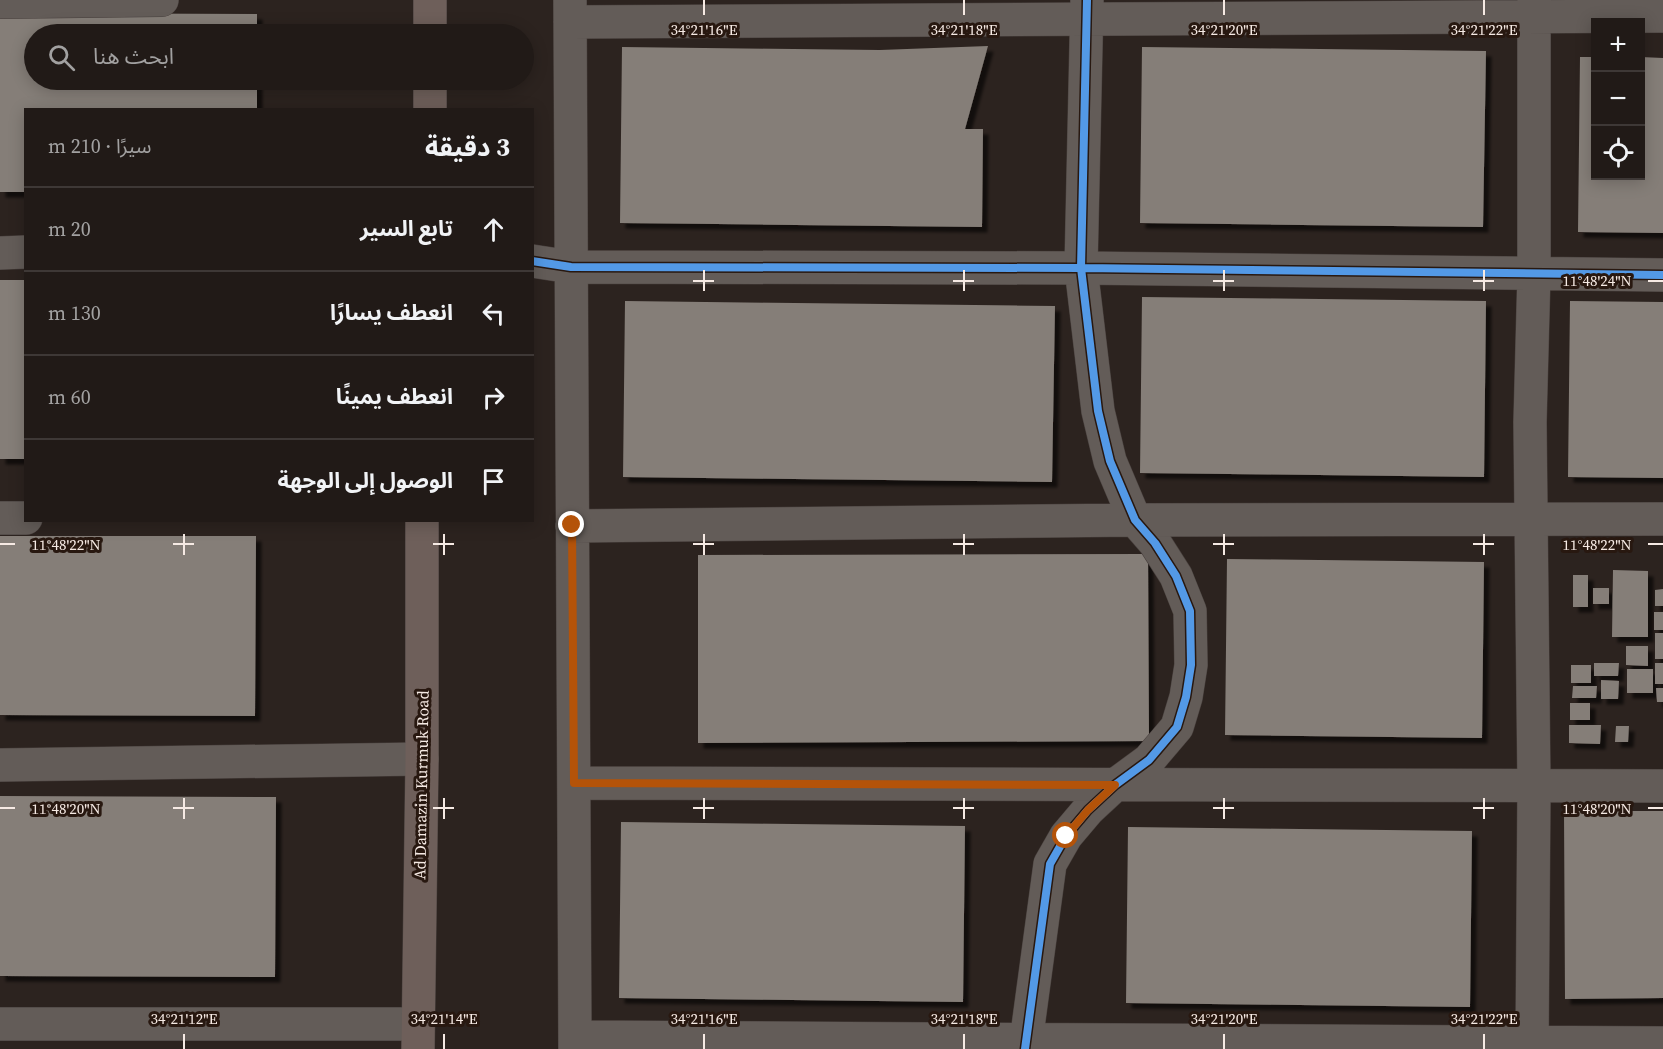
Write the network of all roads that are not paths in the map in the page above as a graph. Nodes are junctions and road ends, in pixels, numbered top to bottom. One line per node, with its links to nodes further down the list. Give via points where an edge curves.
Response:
1 (162, 0): 3 (street)
2 (430, 0): 8 (highway)
3 (0, 2)
4 (1534, 8): 5 (street); 7 (street); 16 (street)
5 (1087, 9): 6 (street); 15 (street)
6 (570, 11): 14 (street)
7 (1663, 16)
8 (430, 24)
9 (430, 90): 10 (highway)
10 (430, 108)
11 (24, 252): 12 (street)
12 (0, 253)
13 (534, 261): 14 (street)
14 (571, 267): 15 (street); 24 (street)
15 (1081, 268): 16 (street); 22 (street, via 1098,411 1110,461)
16 (1534, 273): 17 (street); 20 (street)
17 (1663, 274)
18 (0, 518): 19 (street)
19 (24, 518)
20 (1531, 518): 21 (street); 22 (street); 29 (street)
21 (1663, 519)
22 (1136, 520): 24 (street); 28 (street, via 1176,576 1190,610 1191,665 1177,727 1149,760)
23 (422, 522): 25 (highway, Ad Damazin Kurmuk Road)
24 (572, 525): 27 (street)
25 (422, 759): 26 (street); 32 (highway, Ad Damazin Kurmuk Road)
26 (0, 765)
27 (574, 783): 28 (street); 33 (street)
28 (1115, 785): 29 (street); 35 (street, via 1066,836 1050,864)
29 (1534, 786): 30 (street); 36 (street)
30 (1663, 786)
31 (0, 1024): 32 (street)
32 (418, 1037)
33 (575, 1043): 35 (street)
34 (1663, 1043): 36 (street)
35 (1025, 1044): 36 (street)
36 (1532, 1045)

